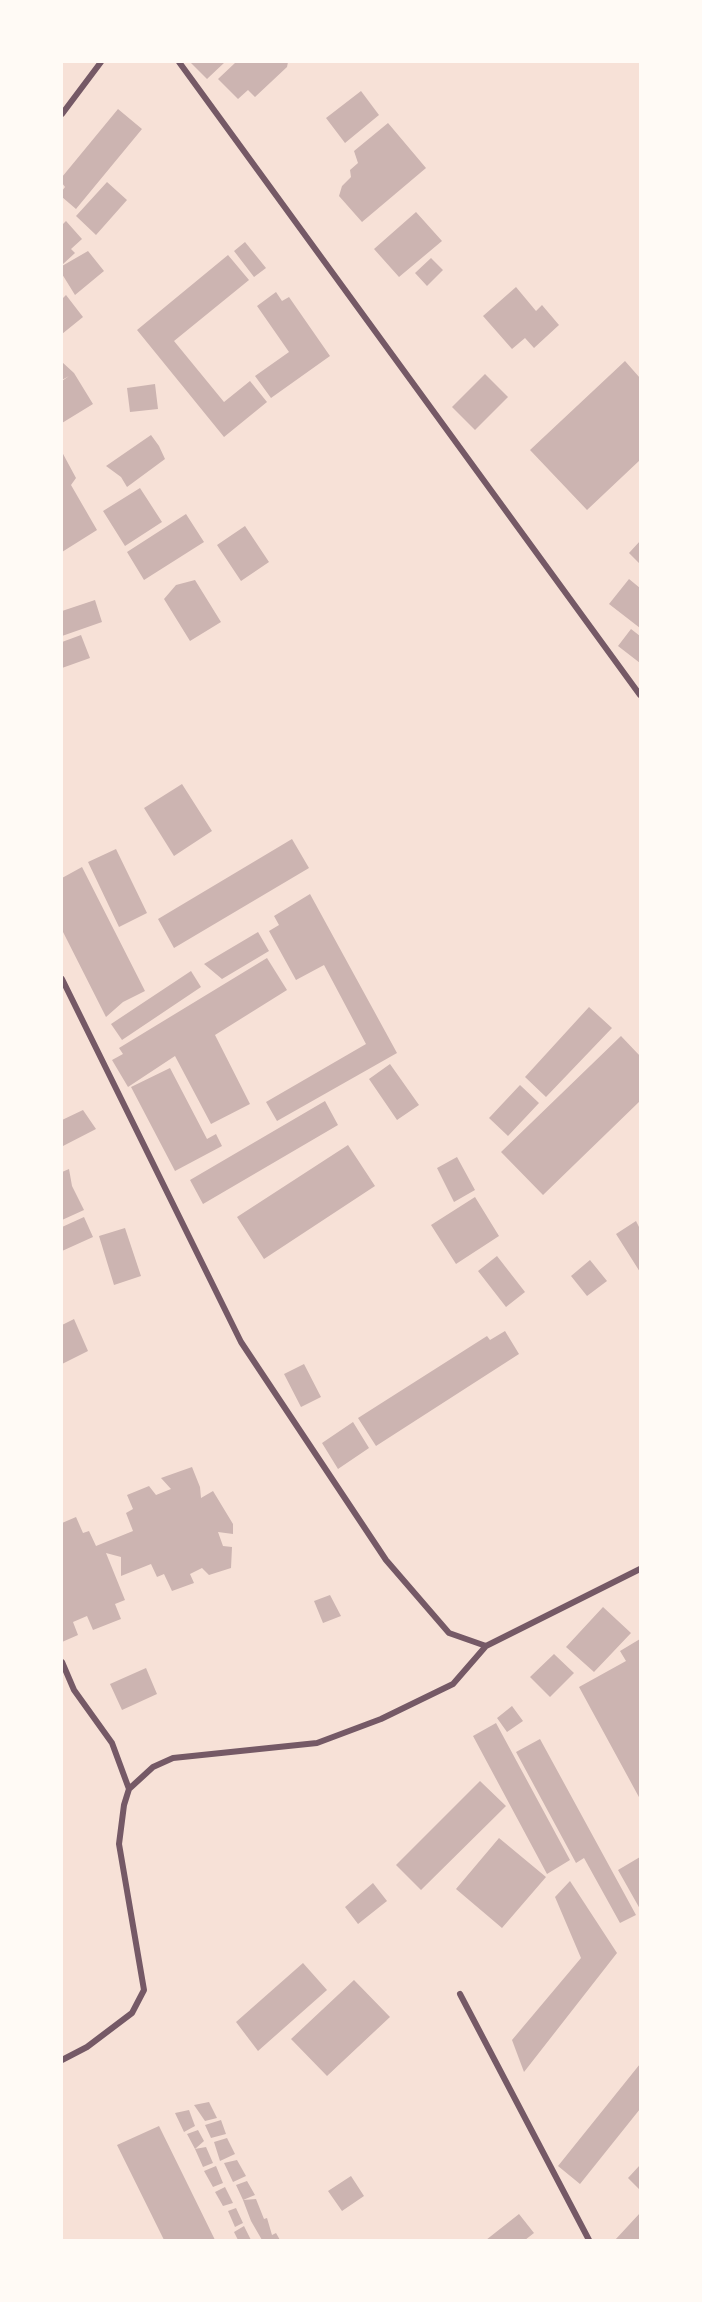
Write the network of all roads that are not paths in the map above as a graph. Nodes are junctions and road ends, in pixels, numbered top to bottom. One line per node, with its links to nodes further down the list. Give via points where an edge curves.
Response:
1 (101, 62): 3 (street)
2 (179, 62): 4 (street)
3 (62, 114)
4 (640, 695)
5 (62, 979): 7 (street, via 241,1342 386,1560 449,1633)
6 (640, 1569): 7 (street)
7 (486, 1646): 9 (street, via 453,1683 381,1719 317,1743 173,1758 153,1767)
8 (62, 1662): 9 (street, via 74,1690 112,1743)
9 (129, 1789): 11 (street, via 119,1844 144,1990 132,2013 87,2047)
10 (460, 1994): 12 (street)
11 (62, 2060)
12 (589, 2241)

